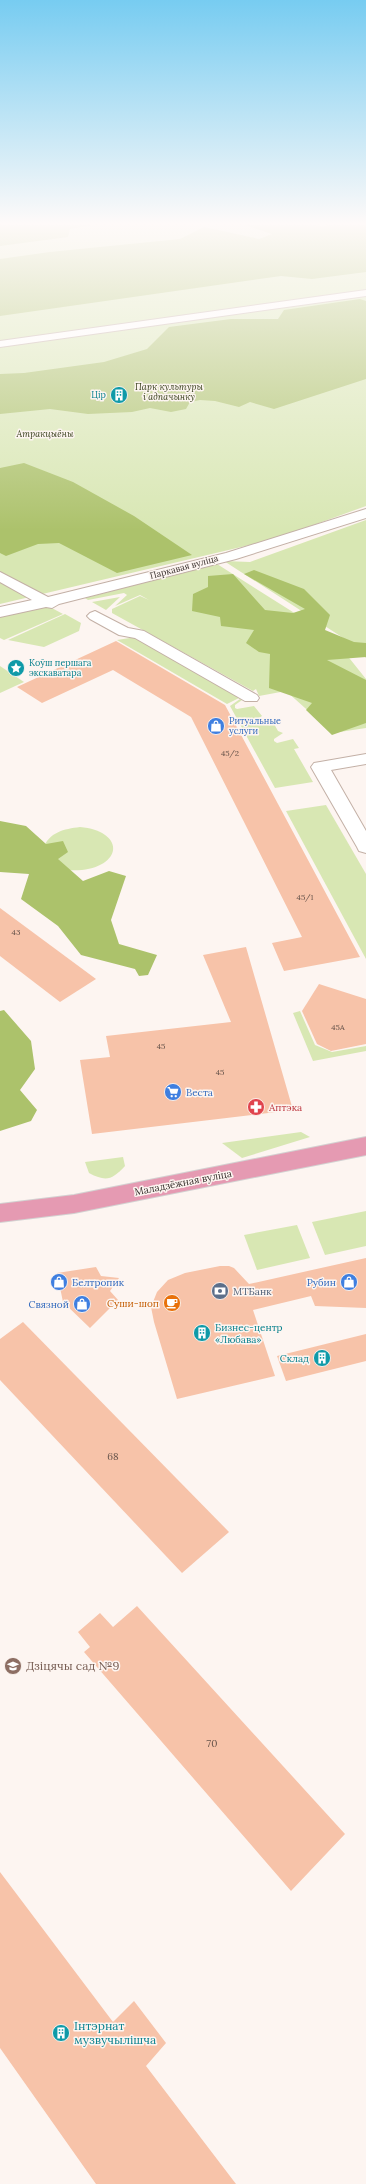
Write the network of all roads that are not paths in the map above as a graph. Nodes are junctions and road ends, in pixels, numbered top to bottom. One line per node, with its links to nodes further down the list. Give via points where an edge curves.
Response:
1 (123, 327): 2 (street)
2 (0, 344)
3 (366, 512): 5 (street, Паркавая вуліца, via 310,533 125,584)
4 (0, 576): 5 (street)
5 (46, 602): 6 (street); 7 (street, Паркавая вуліца)
6 (81, 608)
7 (0, 612)
8 (95, 616): 9 (street, via 124,632 139,634)
9 (251, 698)
10 (366, 759): 11 (street, via 320,767)
11 (366, 847)
12 (366, 1146): 13 (main road, Маладзёжная вуліца, via 74,1204)
13 (0, 1213)

